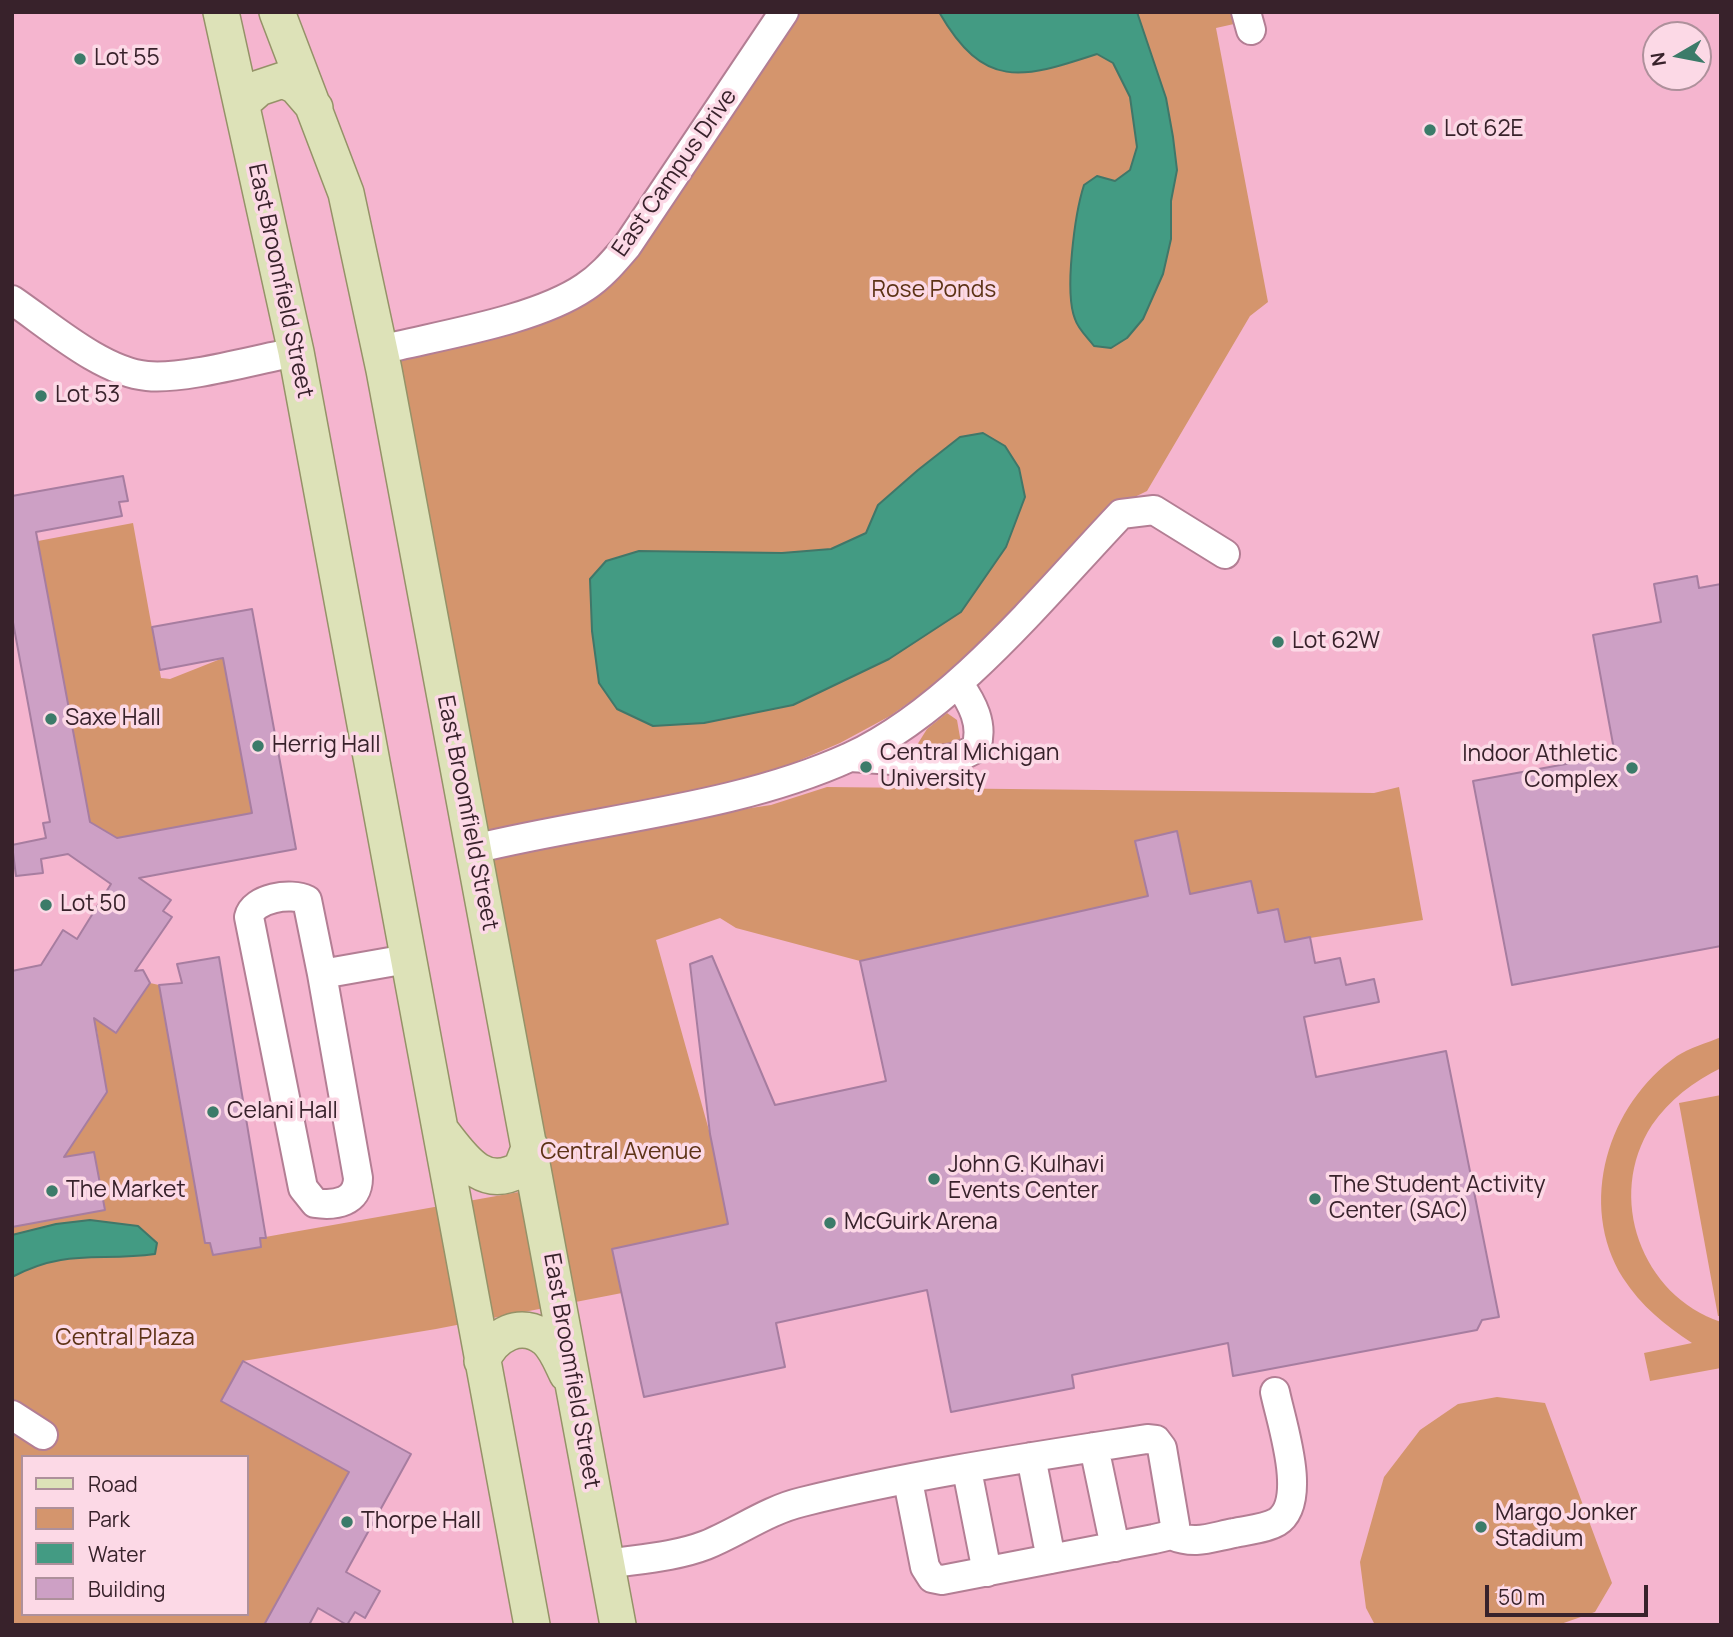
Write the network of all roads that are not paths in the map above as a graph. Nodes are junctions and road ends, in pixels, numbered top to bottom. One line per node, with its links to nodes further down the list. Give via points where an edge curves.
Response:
1 (221, 12): 4 (main road, East Broomfield Street)
2 (277, 12): 5 (main road, East Broomfield Street)
3 (784, 12): 7 (street, East Campus Drive, via 607,270 568,296 520,315)
4 (242, 103): 5 (main road, via 259,88 283,80 296,86); 8 (main road, East Broomfield Street)
5 (315, 108): 7 (main road, East Broomfield Street, via 346,194)
6 (12, 300): 8 (street, via 94,355 147,376)
7 (380, 350): 12 (main road, East Broomfield Street)
8 (296, 352): 13 (main road, East Broomfield Street)
9 (1225, 554): 10 (street, via 1154,510 1121,514)
10 (958, 684): 11 (street); 11 (street, via 980,729 976,748 964,756 924,760)
11 (850, 757): 12 (street, via 760,789)
12 (474, 849): 16 (main road, East Broomfield Street)
13 (407, 959): 14 (street); 15 (main road, East Broomfield Street)
14 (322, 974): 14 (street, via 307,900 293,896 251,908 249,917 303,1188 315,1203 324,1205 354,1197 358,1178)
15 (438, 1126): 16 (main road, via 466,1163 488,1176 521,1169); 17 (main road, East Broomfield Street)
16 (530, 1146): 19 (main road, East Broomfield Street)
17 (482, 1360): 19 (main road, via 497,1337 530,1332 553,1347); 31 (main road, East Broomfield Street)
18 (1275, 1392): 26 (street, via 1293,1478 1293,1497 1286,1512 1277,1522 1262,1527 1189,1542)
19 (576, 1396): 29 (main road, East Broomfield Street)
20 (12, 1415): 21 (street)
21 (43, 1434)
22 (1094, 1447): 23 (street); 26 (street, via 1156,1440 1162,1448 1175,1525); 27 (street)
23 (1031, 1457): 24 (street); 28 (street)
24 (967, 1470): 25 (street); 30 (street)
25 (908, 1481): 29 (street, via 801,1502 703,1546); 30 (street, via 920,1551 932,1578)
26 (1171, 1535): 27 (street)
27 (1115, 1547): 28 (street)
28 (1051, 1559): 30 (street)
29 (607, 1564): 32 (main road, East Broomfield Street)
30 (987, 1572)
31 (532, 1625)
32 (618, 1625)

